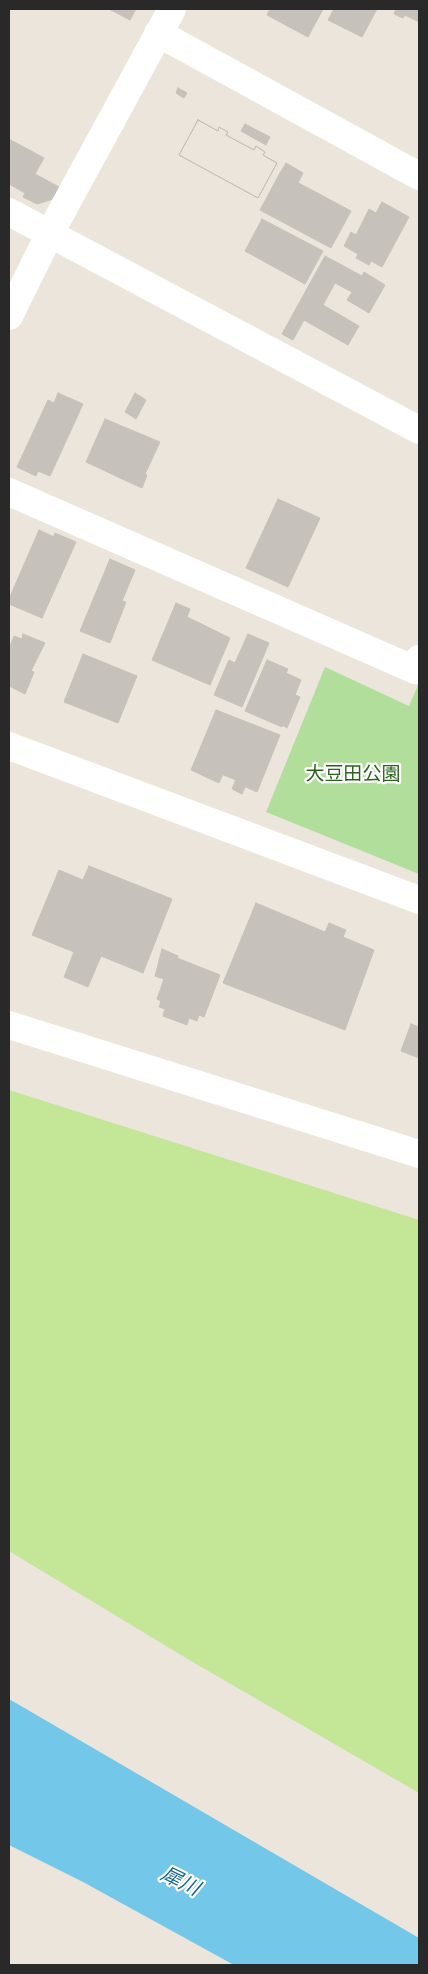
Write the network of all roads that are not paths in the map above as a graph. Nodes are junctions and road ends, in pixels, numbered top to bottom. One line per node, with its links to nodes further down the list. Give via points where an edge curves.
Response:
1 (172, 9): 2 (street)
2 (158, 33): 3 (street); 5 (street)
3 (419, 176)
4 (9, 212): 5 (street)
5 (50, 234): 6 (street); 7 (street)
6 (9, 316)
7 (419, 430)
8 (9, 492): 9 (street, via 415,670)
9 (419, 659)
10 (9, 746): 11 (street)
11 (419, 900)
12 (9, 1025): 13 (street)
13 (419, 1154)

